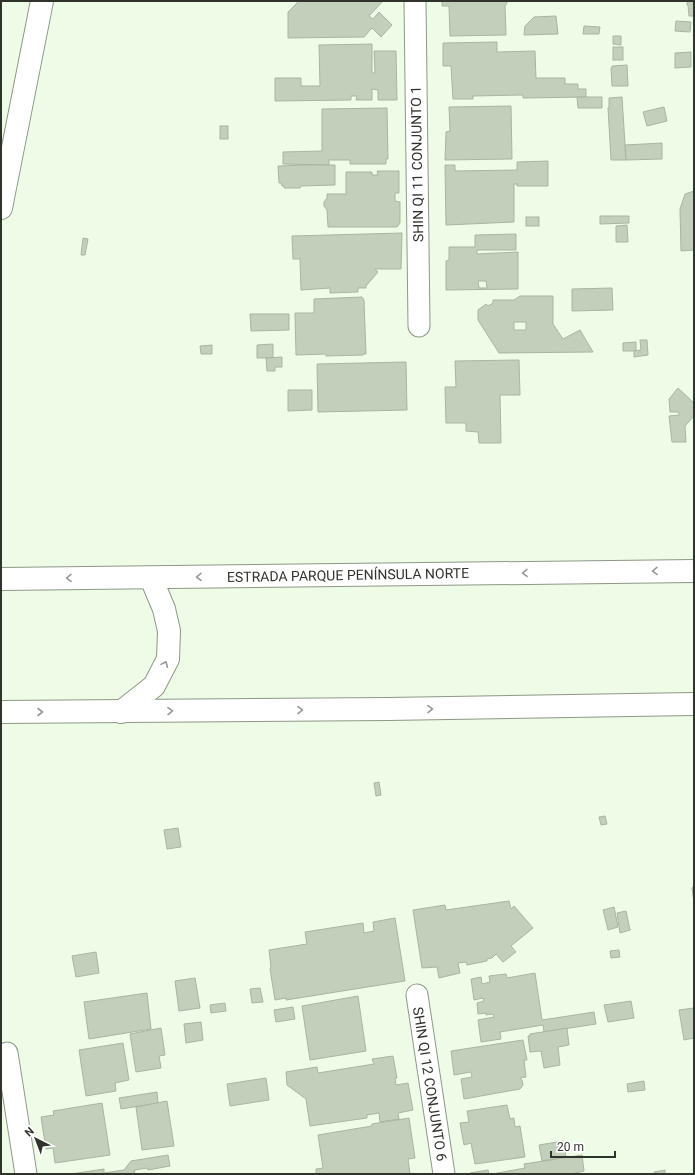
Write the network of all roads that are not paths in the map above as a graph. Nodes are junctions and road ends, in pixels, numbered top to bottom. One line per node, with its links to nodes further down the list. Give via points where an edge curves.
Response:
1 (42, 1): 3 (main road)
2 (415, 1): 4 (street, SHIN QI 11 CONJUNTO 1)
3 (1, 208)
4 (419, 326)
5 (694, 571): 6 (main road, ESTRADA PARQUE PENÍNSULA NORTE, one-way to 6)
6 (151, 578): 7 (main road, ESTRADA PARQUE PENÍNSULA NORTE, one-way to 7); 10 (main road, one-way to 6, via 154,686 168,659 169,631 164,609)
7 (1, 579)
8 (694, 704): 10 (main road, one-way to 8)
9 (1, 712): 10 (main road, one-way to 10)
10 (121, 712)
11 (417, 995): 14 (street, SHIN QI 12 CONJUNTO 6)
12 (7, 1053): 13 (street)
13 (26, 1174)
14 (444, 1174)

